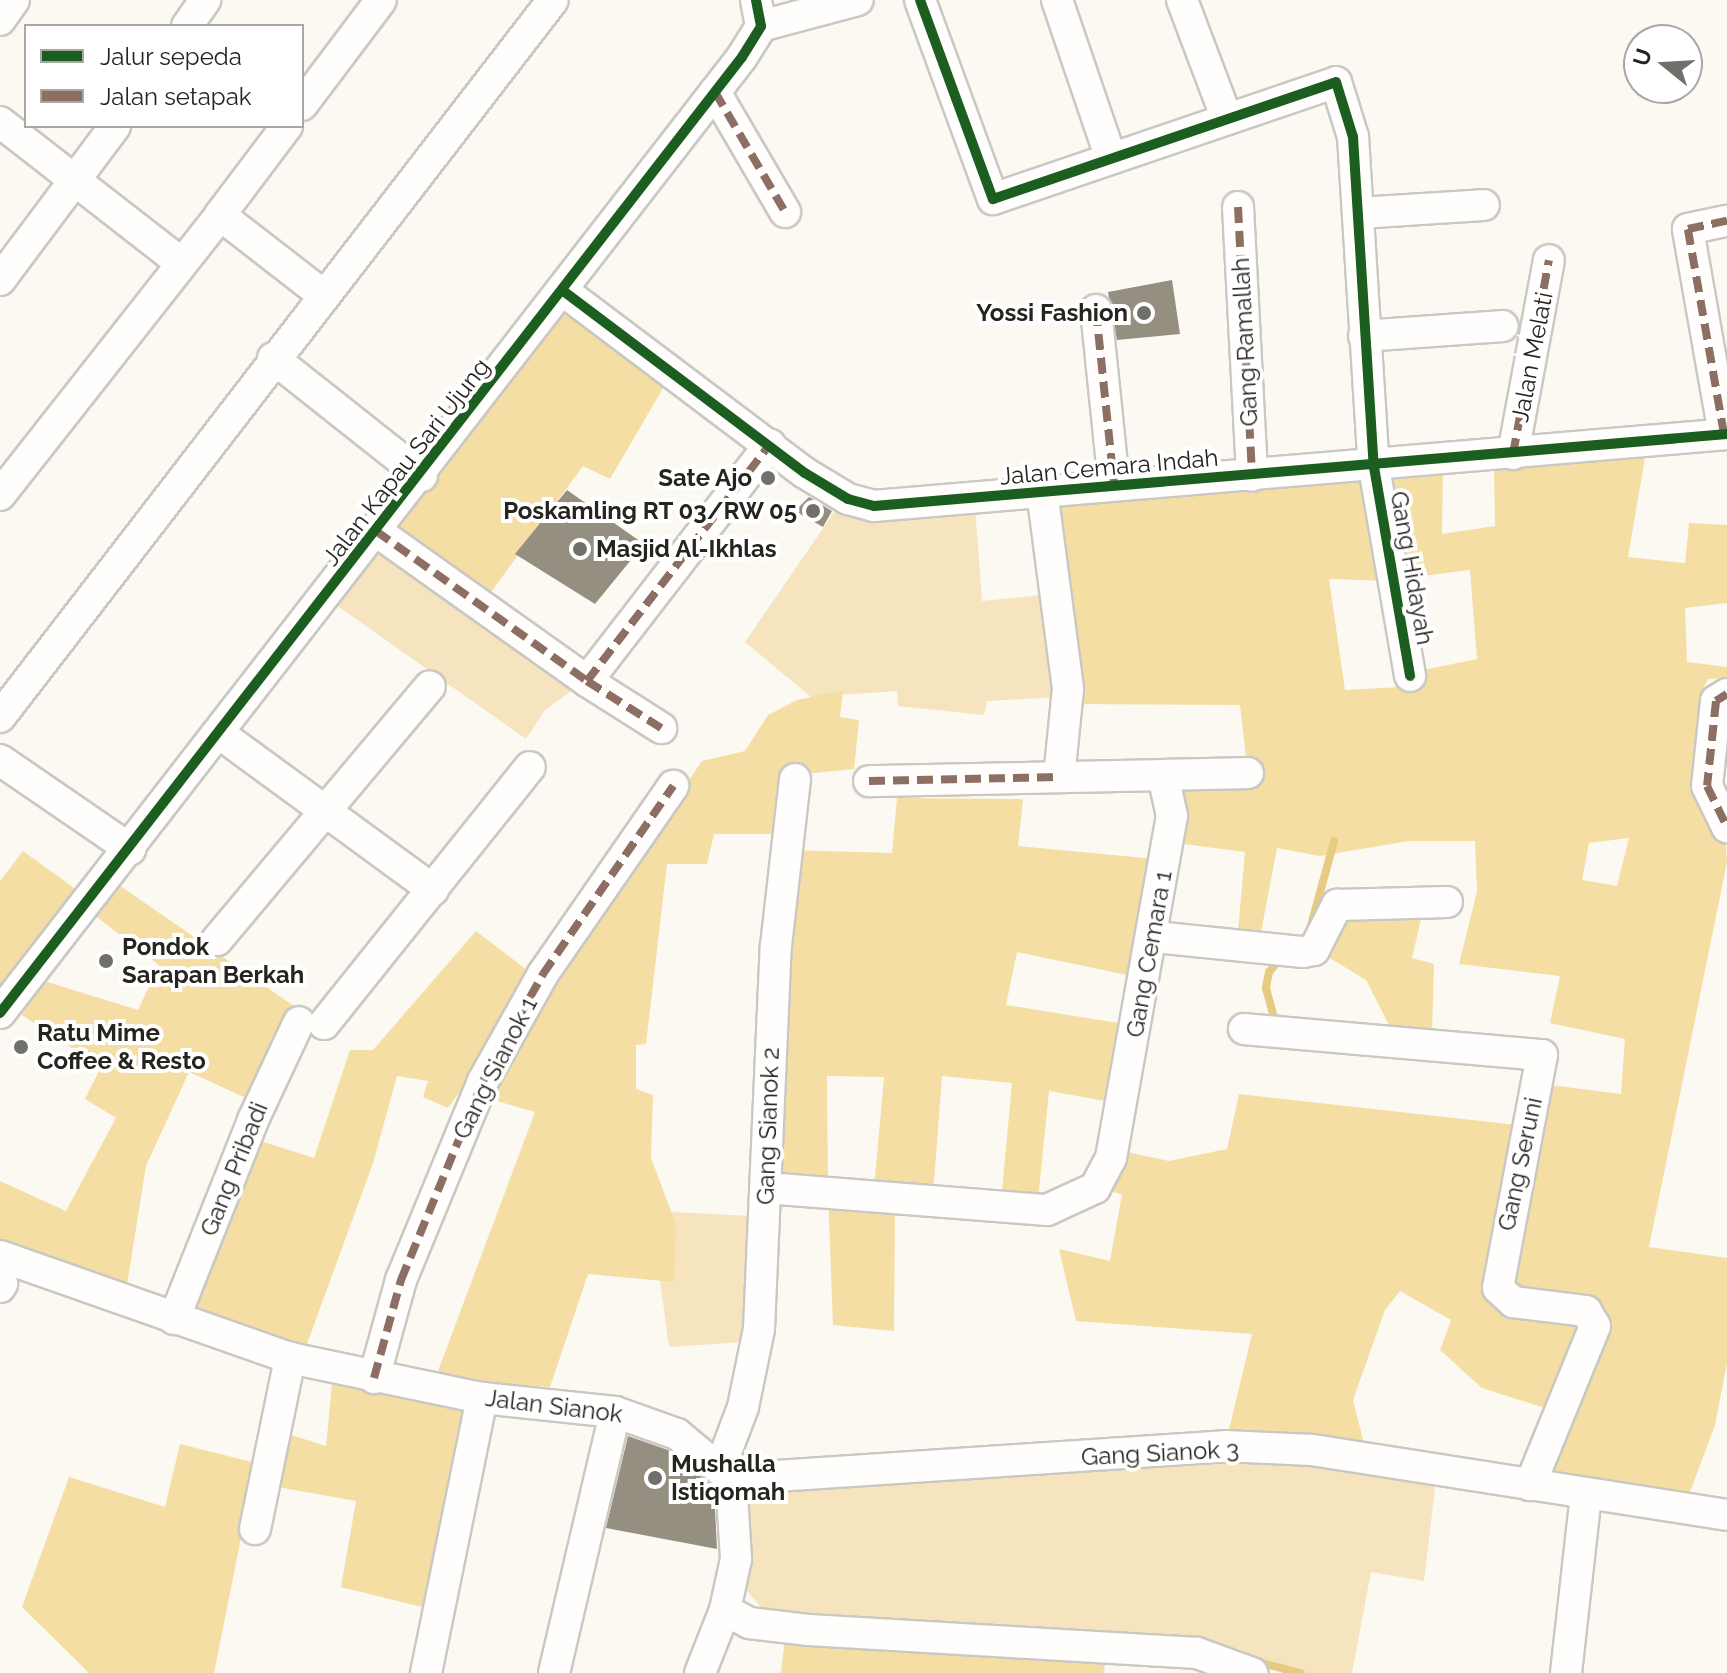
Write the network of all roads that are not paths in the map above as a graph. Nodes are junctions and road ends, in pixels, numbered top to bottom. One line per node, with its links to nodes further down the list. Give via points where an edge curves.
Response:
1 (14, 0): 10 (street)
2 (205, 0): 11 (street)
3 (381, 0): 13 (street)
4 (553, 0): 30 (street)
5 (858, 0): 9 (street)
6 (920, 0): 18 (street, via 993,199)
7 (1057, 0): 18 (street)
8 (1182, 0): 14 (street)
9 (758, 13): 12 (street, Jalan Kapau Sari Ujung)
10 (0, 20)
11 (188, 24)
12 (715, 92): 22 (street); 29 (street, Jalan Kapau Sari Ujung)
13 (304, 102)
14 (1227, 119): 18 (street); 23 (street, Gang Hidayah, via 1336,82 1350,121)
15 (0, 122): 19 (street)
16 (114, 128): 19 (street)
17 (285, 128): 24 (street)
18 (1110, 156)
19 (76, 180): 27 (street); 28 (street)
20 (1484, 205): 23 (street)
21 (1238, 207): 40 (street, Gang Ramallah)
22 (785, 212)
23 (1358, 213): 33 (street, Gang Hidayah)
24 (220, 215): 27 (street); 30 (street)
25 (1727, 221): 35 (street, via 1688,229)
26 (1549, 260): 37 (street, Jalan Melati)
27 (181, 263): 43 (street)
28 (0, 280)
29 (562, 290): 36 (street, Jalan Cemara Indah); 39 (street, Jalan Kapau Sari Ujung)
30 (323, 295): 34 (street)
31 (1096, 310): 41 (street)
32 (1503, 326): 33 (street)
33 (1364, 336): 38 (street, Gang Hidayah)
34 (273, 358): 39 (street); 49 (street)
35 (1726, 434): 37 (street, Jalan Cemara Indah)
36 (770, 444): 42 (street, Jalan Cemara Indah, via 828,488 874,506); 46 (street)
37 (1513, 454): 38 (street, Jalan Cemara Indah)
38 (1374, 467): 40 (street, Jalan Cemara Indah); 45 (street, Gang Hidayah)
39 (422, 476): 44 (street, Jalan Kapau Sari Ujung)
40 (1252, 476): 41 (street, Jalan Cemara Indah)
41 (1114, 485): 42 (street, Jalan Cemara Indah)
42 (1042, 491): 56 (street, via 1068,689)
43 (0, 495)
44 (376, 531): 46 (street); 51 (street, Jalan Kapau Sari Ujung)
45 (1410, 676)
46 (587, 681): 50 (street)
47 (430, 686): 60 (street)
48 (1727, 694): 61 (street, via 1716,701 1707,786)
49 (0, 717)
50 (661, 728)
51 (220, 734): 60 (street); 62 (street, Jalan Kapau Sari Ujung)
52 (1, 763): 62 (street)
53 (530, 767): 63 (street, Gang Pribadi)
54 (1248, 773): 55 (street)
55 (1163, 775): 56 (street); 65 (street, Gang Cemara 1, via 1172,816)
56 (1059, 777): 58 (street)
57 (795, 779): 69 (street, Gang Sianok 2, via 776,946)
58 (869, 781)
59 (673, 786): 73 (street, Gang Sianok 1, via 543,974 483,1081 401,1280)
60 (325, 813): 63 (street); 66 (street)
61 (1727, 827)
62 (130, 849): 67 (street, Jalan Kapau Sari Ujung)
63 (433, 890): 71 (street, Gang Pribadi, via 311,1023 253,1120)
64 (1447, 902): 65 (street, via 1337,905 1314,950)
65 (1155, 937): 69 (street, Gang Cemara 1, via 1111,1158 1102,1179 1081,1196 1047,1210 1009,1210)
66 (217, 940)
67 (0, 1013)
68 (1244, 1029): 77 (street, Gang Seruni, via 1542,1055 1498,1288 1513,1302 1586,1311 1595,1326)
69 (766, 1188): 76 (street, Gang Sianok 2, via 759,1329)
70 (1, 1276): 71 (street, Jalan Sianok)
71 (174, 1319): 72 (street, Jalan Sianok)
72 (290, 1358): 73 (street, Jalan Sianok); 80 (street)
73 (374, 1378): 74 (street, Jalan Sianok)
74 (482, 1398): 75 (street, Jalan Sianok); 83 (street)
75 (615, 1412): 76 (street, Jalan Sianok, via 677,1434); 84 (street)
76 (726, 1473): 77 (street, Gang Sianok 3, via 1225,1446 1312,1450); 81 (street, via 736,1559)
77 (1530, 1485): 78 (street, Gang Sianok 3)
78 (1586, 1495): 79 (street, Gang Sianok 3); 87 (street)
79 (1727, 1515)
80 (255, 1529)
81 (725, 1610): 82 (street, via 749,1623); 85 (street)
82 (1114, 1660): 86 (street, via 1197,1653)
83 (426, 1673)
84 (554, 1673)
85 (700, 1673)
86 (1252, 1673)
87 (1566, 1673)

